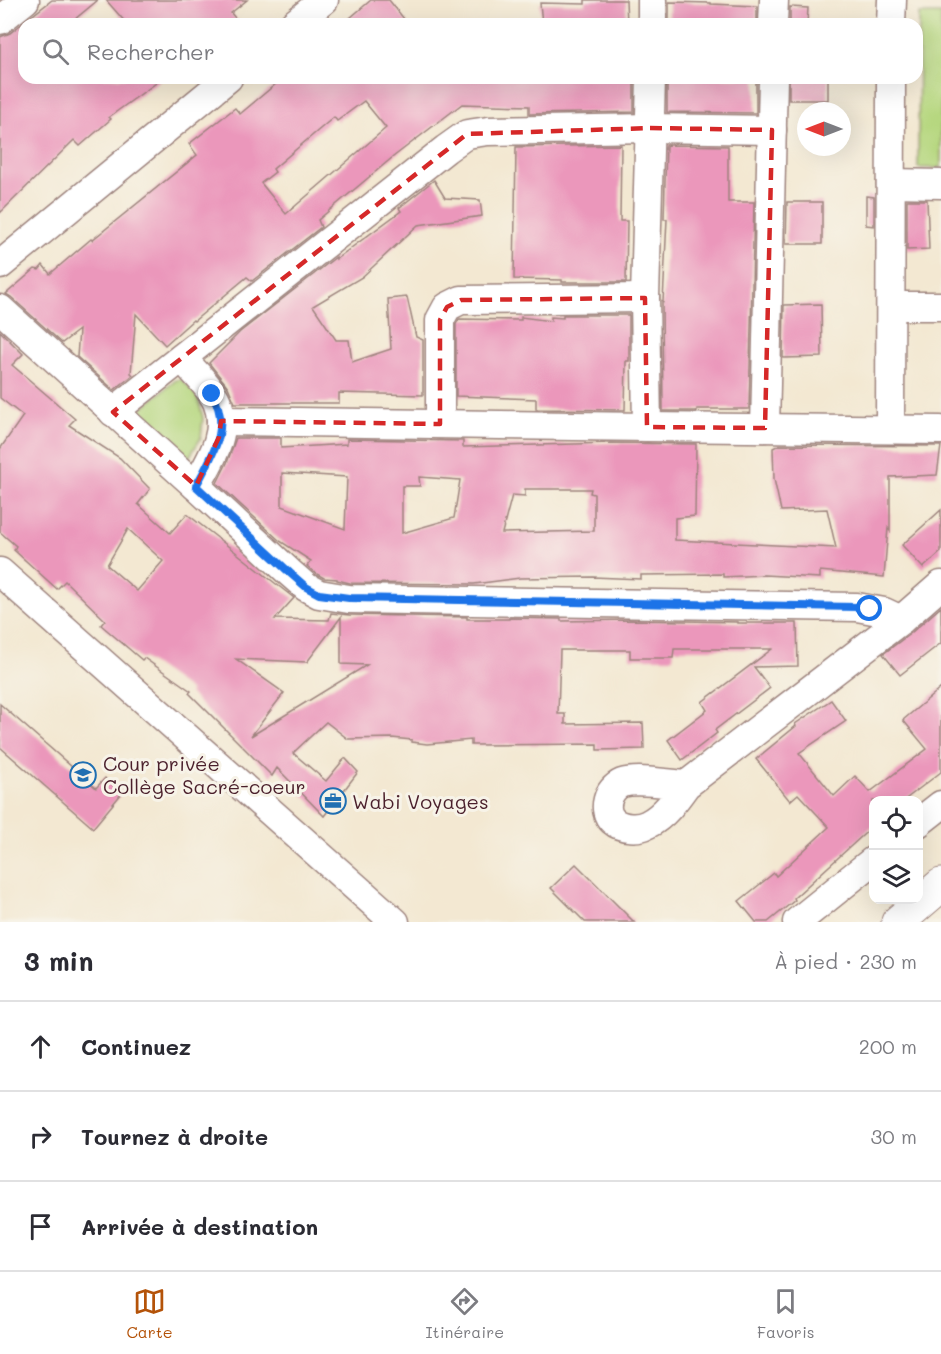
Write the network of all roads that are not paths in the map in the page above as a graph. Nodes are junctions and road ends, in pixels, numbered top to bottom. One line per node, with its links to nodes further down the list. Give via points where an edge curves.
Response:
1 (25, 0): 10 (street)
2 (324, 0): 6 (street)
3 (652, 0): 7 (street)
4 (774, 0): 8 (street)
5 (891, 0): 9 (street)
6 (302, 18)
7 (652, 18)
8 (773, 18)
9 (891, 18)
10 (0, 20)
11 (221, 84): 19 (street)
12 (651, 84): 15 (street)
13 (773, 84): 16 (street)
14 (891, 84): 17 (street)
15 (650, 128): 16 (street); 20 (street); 24 (street, via 467,134)
16 (772, 130): 29 (street)
17 (891, 183): 18 (street); 21 (street)
18 (941, 183)
19 (1, 262)
20 (645, 298): 27 (street, via 461,300 447,307 440,320); 28 (street)
21 (891, 306): 22 (street); 30 (street)
22 (941, 306)
23 (0, 309): 25 (street)
24 (182, 358): 25 (street); 26 (street, via 218,403)
25 (113, 412): 32 (street)
26 (221, 421): 27 (street); 32 (street, via 215,451)
27 (440, 424): 28 (street)
28 (647, 427): 29 (street)
29 (765, 428): 30 (street)
30 (890, 429): 31 (street)
31 (941, 430)
32 (196, 486): 35 (street, via 290,573 319,594 349,598 857,607)
33 (0, 572): 41 (street)
34 (941, 585): 35 (street)
35 (901, 620): 36 (street)
36 (686, 785)
37 (941, 805): 38 (street)
38 (923, 819)
39 (869, 863): 42 (street)
40 (941, 885): 43 (street)
41 (394, 922)
42 (798, 922)
43 (898, 922)

